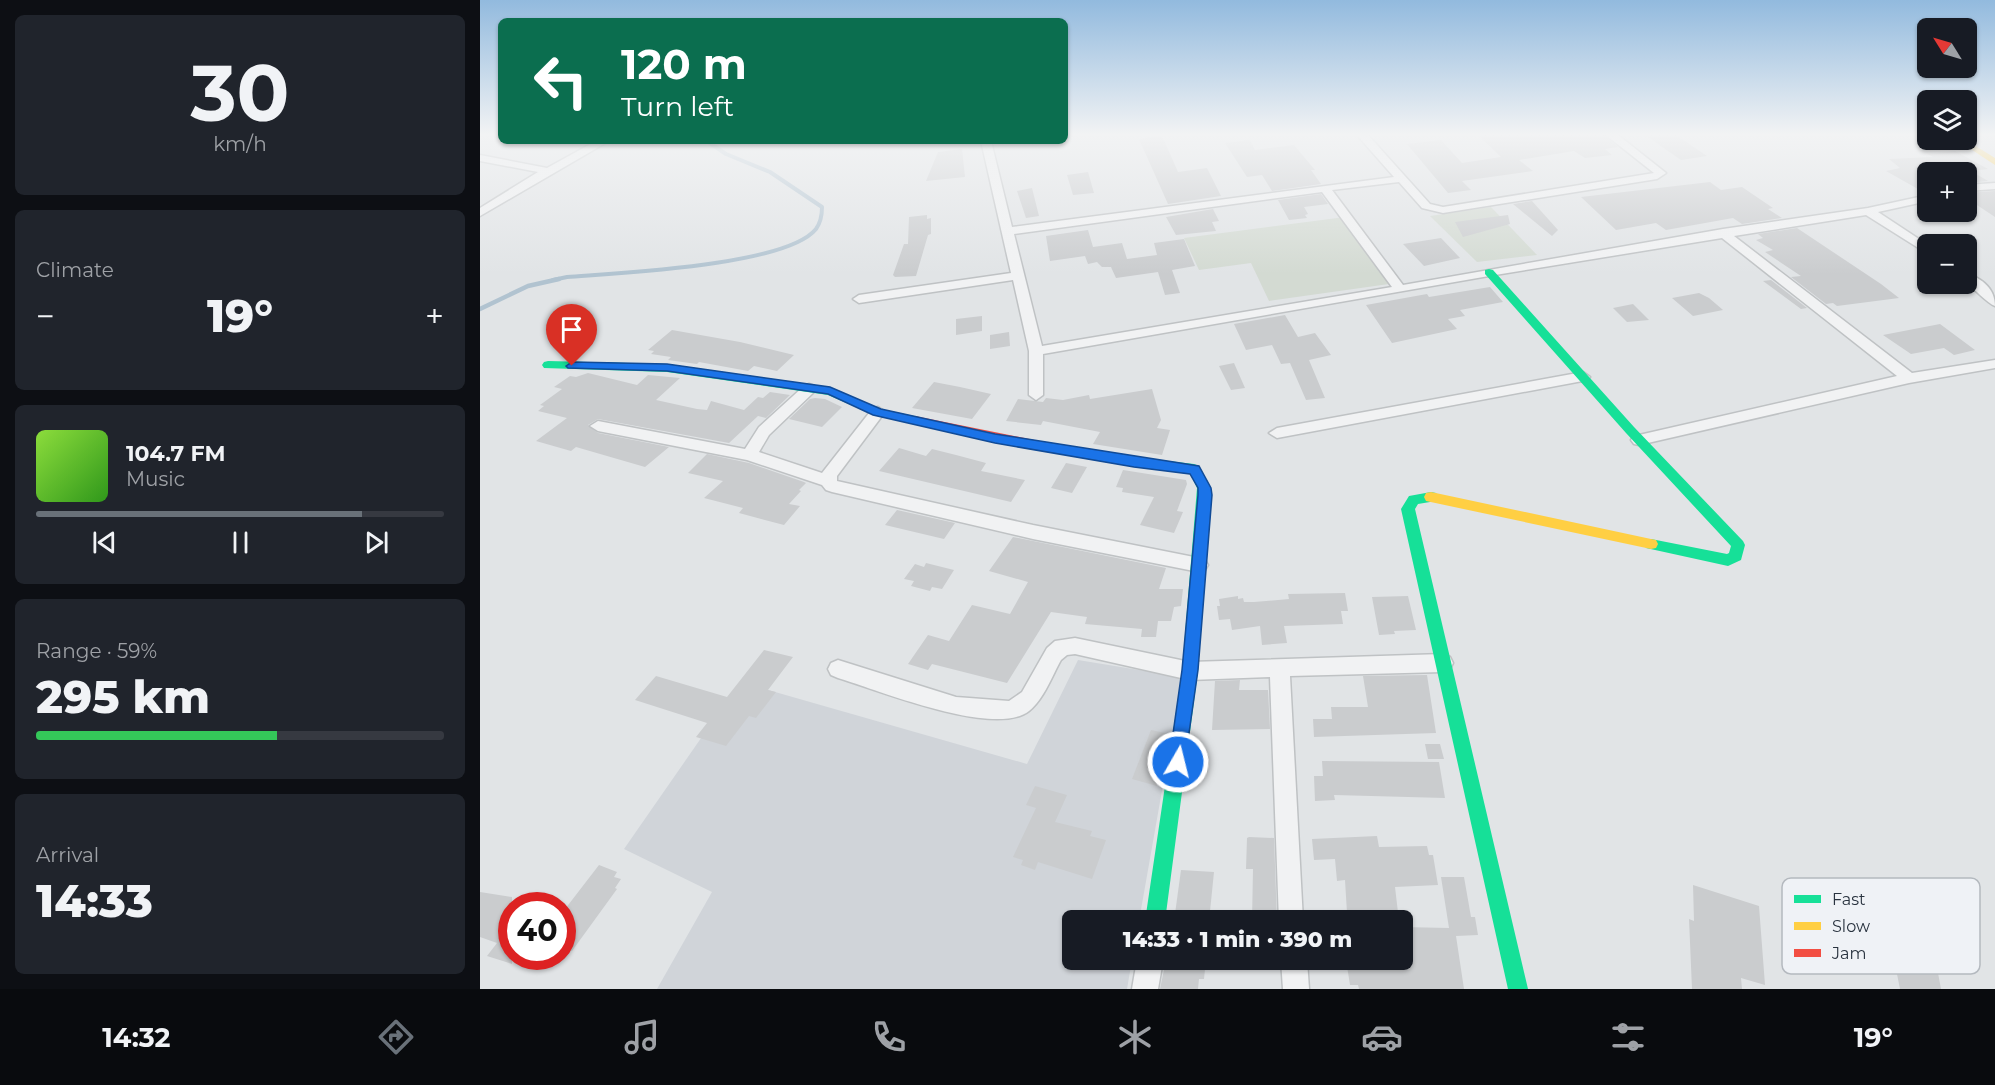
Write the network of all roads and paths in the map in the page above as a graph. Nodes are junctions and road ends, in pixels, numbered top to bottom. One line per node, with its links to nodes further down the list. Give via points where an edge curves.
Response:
1 (532, 181): 11 (street)
2 (995, 181): 12 (street)
3 (1383, 181): 8 (street)
4 (1403, 181): 5 (street, via 1426,206 1443,210)
5 (1624, 181)
6 (1995, 186): 7 (street)
7 (1977, 187)
8 (1326, 188): 12 (street); 18 (street)
9 (1917, 200): 10 (street)
10 (1868, 211): 13 (street); 14 (street)
11 (480, 213)
12 (1007, 231): 16 (street)
13 (1723, 234): 15 (street); 25 (street)
14 (1917, 244)
15 (1489, 272): 18 (street); 24 (street)
16 (1018, 276): 19 (street); 21 (street)
17 (1977, 285): 20 (street)
18 (1400, 289): 21 (street)
19 (859, 299)
20 (1995, 302)
21 (1036, 351): 27 (street)
22 (1995, 364): 25 (street)
23 (548, 365): 26 (street, via 667,368)
24 (1583, 377): 30 (street); 31 (street)
25 (1909, 378): 31 (street)
26 (809, 389): 28 (street, via 830,391); 32 (street, via 764,431)
27 (1036, 395)
28 (878, 412): 33 (street); 34 (street, via 995,438 1194,469 1205,495)
29 (598, 426): 32 (street)
30 (1277, 433)
31 (1639, 440): 35 (street, via 1738,545 1736,556 1728,560 1428,496 1414,500 1407,509)
32 (749, 455): 33 (street)
33 (828, 481): 34 (street, via 832,486 1033,532)
34 (1199, 565): 38 (street)
35 (1443, 663): 36 (street); 45 (street)
36 (1280, 668): 38 (street); 40 (street)
37 (838, 669): 38 (street, via 956,706 1009,710 1029,698 1062,647 1074,646)
38 (1190, 670): 39 (street)
39 (1157, 910)
40 (1291, 910)
41 (1148, 970): 43 (street)
42 (1295, 970): 44 (street)
43 (1145, 989)
44 (1296, 989)
45 (1518, 989)

